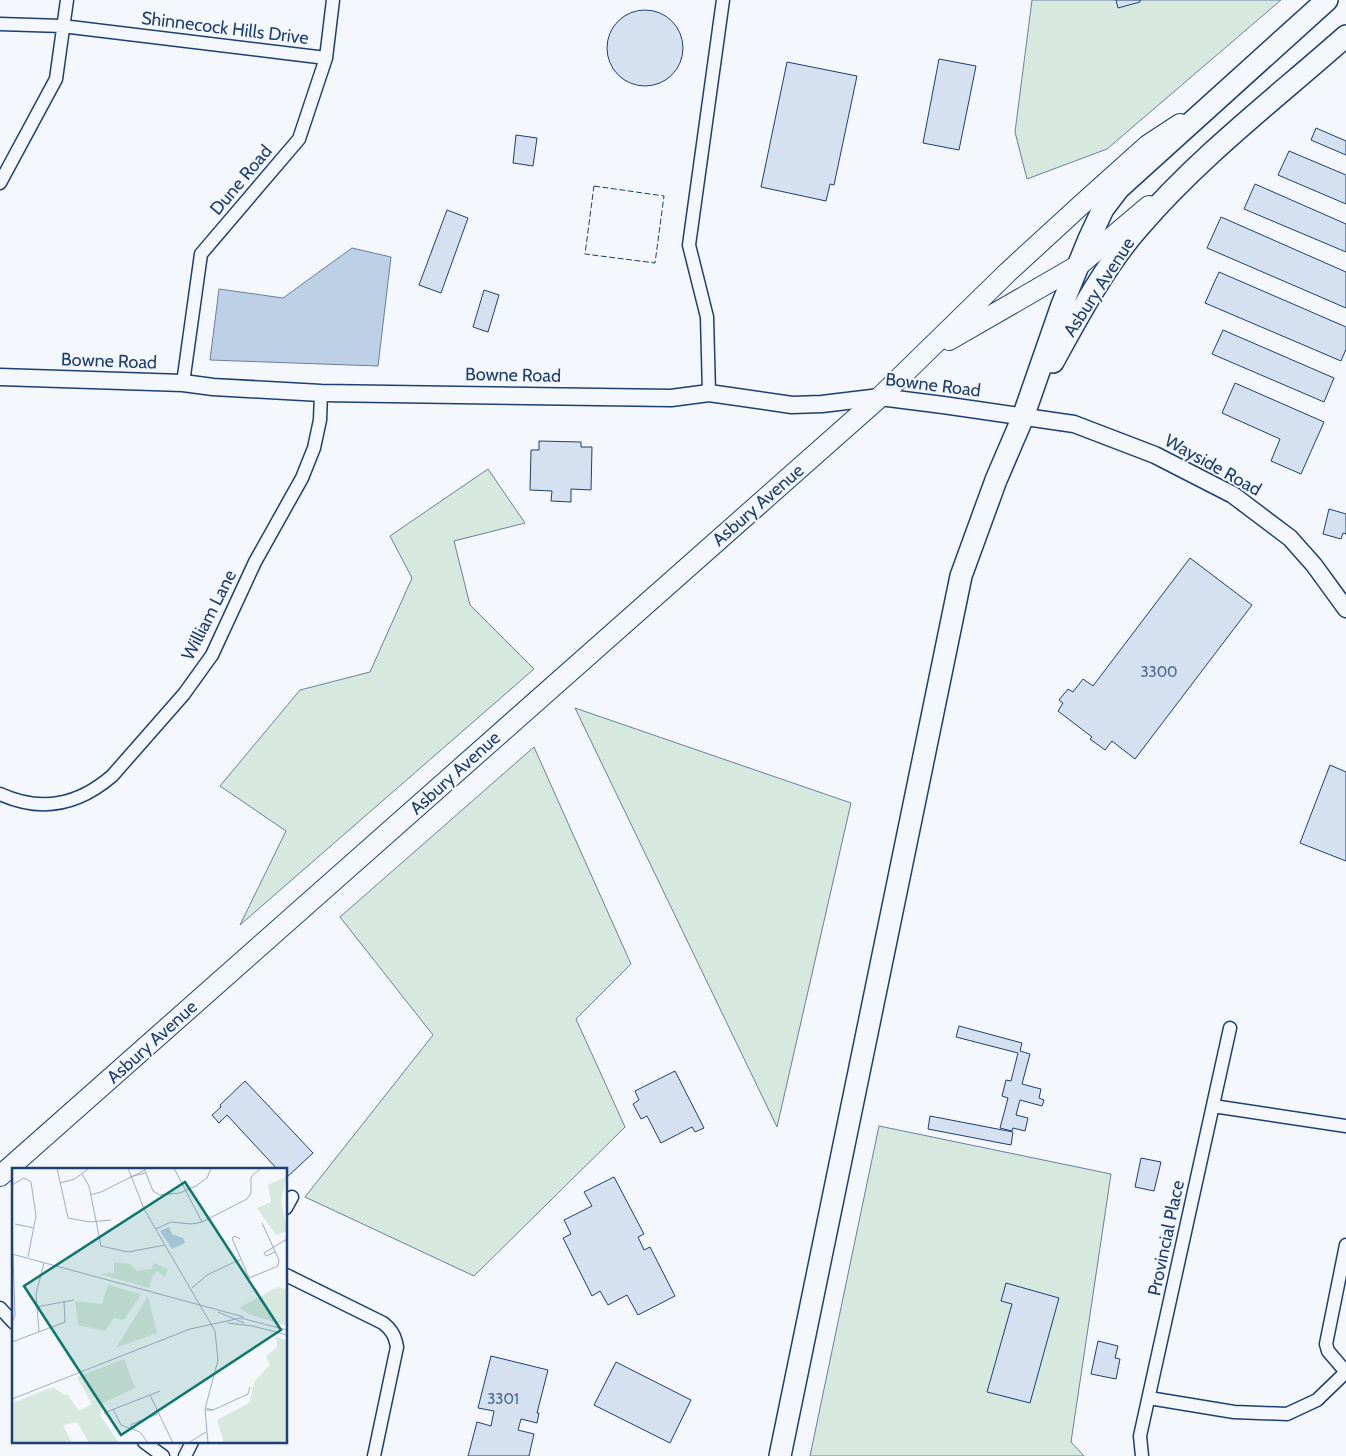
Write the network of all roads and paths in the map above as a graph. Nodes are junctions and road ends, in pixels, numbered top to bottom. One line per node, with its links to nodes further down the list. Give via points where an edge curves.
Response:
1 (66, 0): 6 (street)
2 (333, 0): 8 (street, Dune Road)
3 (723, 0): 17 (street, via 689,245 707,317)
4 (1327, 0): 9 (highway, Asbury Avenue)
5 (0, 24): 6 (street, Shinnecock Hills Drive)
6 (62, 26): 8 (street, Shinnecock Hills Drive); 11 (street, via 56,79)
7 (1346, 36): 10 (highway, Asbury Avenue)
8 (326, 58): 15 (street, Dune Road, via 298,138 201,254)
9 (1196, 117): 12 (highway, Asbury Avenue, via 1119,188 1103,209); 13 (main road, Asbury Avenue, via 1148,145 1008,272)
10 (1202, 162): 12 (main road, Asbury Avenue); 19 (highway, Asbury Avenue, via 1138,227 1121,250 1088,301)
11 (0, 183)
12 (1079, 265): 13 (main road, Asbury Avenue, via 952,339); 19 (highway, Asbury Avenue)
13 (909, 370): 18 (main road, Asbury Avenue)
14 (0, 377): 15 (street, Bowne Road)
15 (183, 383): 16 (street, Bowne Road)
16 (321, 393): 17 (street, Bowne Road, via 671,398); 21 (street, William Lane, via 318,432 302,478 255,562 212,655 184,694 112,776 86,795 68,802 38,804)
17 (709, 393): 18 (street, Bowne Road, via 792,405)
18 (880, 398): 19 (street, Bowne Road); 25 (main road, Asbury Avenue)
19 (1023, 417): 20 (street, Wayside Road, via 1074,424 1156,454 1233,495 1290,538 1314,564); 37 (highway, via 961,576)
20 (1346, 609)
21 (0, 794)
22 (1230, 1028): 23 (street, Provincial Place)
23 (1213, 1106): 24 (street); 31 (street, Provincial Place)
24 (1346, 1126)
25 (0, 1176)
26 (1346, 1245): 30 (street, via 1326,1344)
27 (288, 1276): 36 (street, via 383,1323 395,1337 397,1347)
28 (0, 1308): 29 (street)
29 (12, 1321)
30 (1346, 1372): 31 (street, via 1317,1400 1287,1414 1234,1412)
31 (1149, 1398): 38 (street, Provincial Place, via 1140,1436)
32 (147, 1444): 34 (street)
33 (191, 1444): 35 (street)
34 (164, 1456)
35 (185, 1456)
36 (374, 1456)
37 (780, 1456)
38 (1142, 1456)

